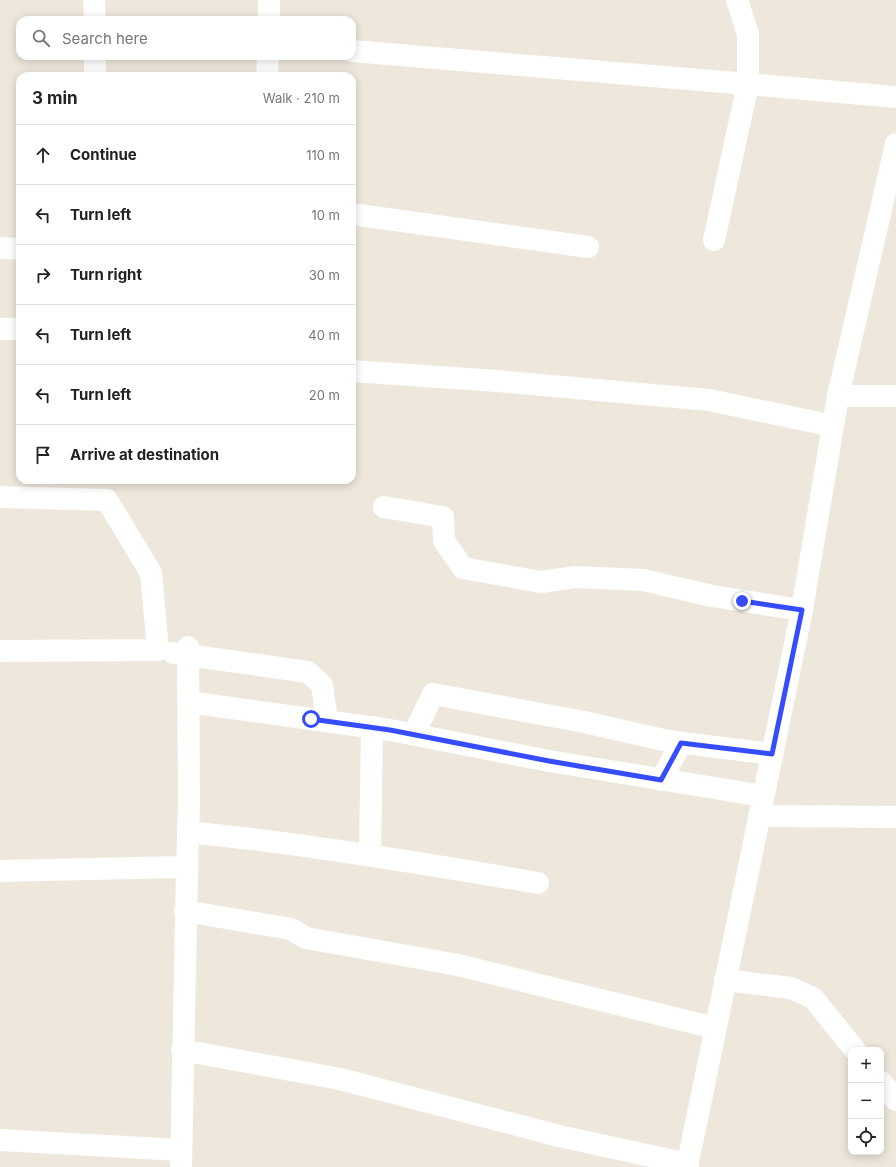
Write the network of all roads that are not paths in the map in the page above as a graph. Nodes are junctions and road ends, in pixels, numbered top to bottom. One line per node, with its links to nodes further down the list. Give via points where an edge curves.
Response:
1 (94, 0): 4 (street)
2 (269, 0): 5 (street)
3 (737, 0): 11 (street, via 748,34)
4 (95, 16)
5 (269, 16)
6 (356, 51): 11 (street)
7 (95, 60): 9 (street)
8 (268, 60): 10 (street)
9 (95, 72)
10 (267, 72)
11 (748, 84): 12 (street); 15 (street)
12 (896, 97)
13 (896, 144): 22 (street)
14 (356, 215): 16 (street)
15 (714, 240)
16 (588, 246)
17 (0, 248): 18 (street)
18 (16, 249)
19 (0, 329): 20 (street)
20 (16, 329)
21 (356, 371): 24 (street, via 709,400)
22 (838, 396): 23 (street); 24 (street)
23 (896, 396)
24 (833, 426): 27 (street)
25 (0, 496): 28 (street, via 107,500 151,573)
26 (384, 507): 27 (street, via 443,518 444,541 463,568 541,582 575,577 643,580 712,596)
27 (802, 610): 36 (street)
28 (158, 650): 29 (street); 30 (street)
29 (0, 651)
30 (188, 651): 31 (street); 32 (street, via 308,672 322,685)
31 (188, 702): 32 (street); 40 (street)
32 (327, 721): 33 (street)
33 (372, 727): 34 (street); 41 (street)
34 (414, 734): 35 (street, via 433,694); 37 (street)
35 (681, 743): 36 (street); 37 (street)
36 (772, 754): 38 (street)
37 (661, 780): 38 (street)
38 (761, 806): 39 (street); 46 (street)
39 (896, 817)
40 (188, 832): 41 (street); 43 (street)
41 (370, 855): 44 (street)
42 (0, 871): 43 (street, via 180,867)
43 (186, 871): 45 (street)
44 (538, 883)
45 (185, 911): 47 (street, via 291,929 306,938 458,965); 49 (street)
46 (725, 980): 47 (street); 48 (street, via 791,988 813,998)
47 (715, 1028): 54 (street)
48 (853, 1047)
49 (182, 1050): 53 (street); 54 (street, via 340,1079 559,1136)
50 (882, 1083): 51 (street)
51 (896, 1100)
52 (0, 1140): 53 (street)
53 (180, 1158)
54 (687, 1165)

